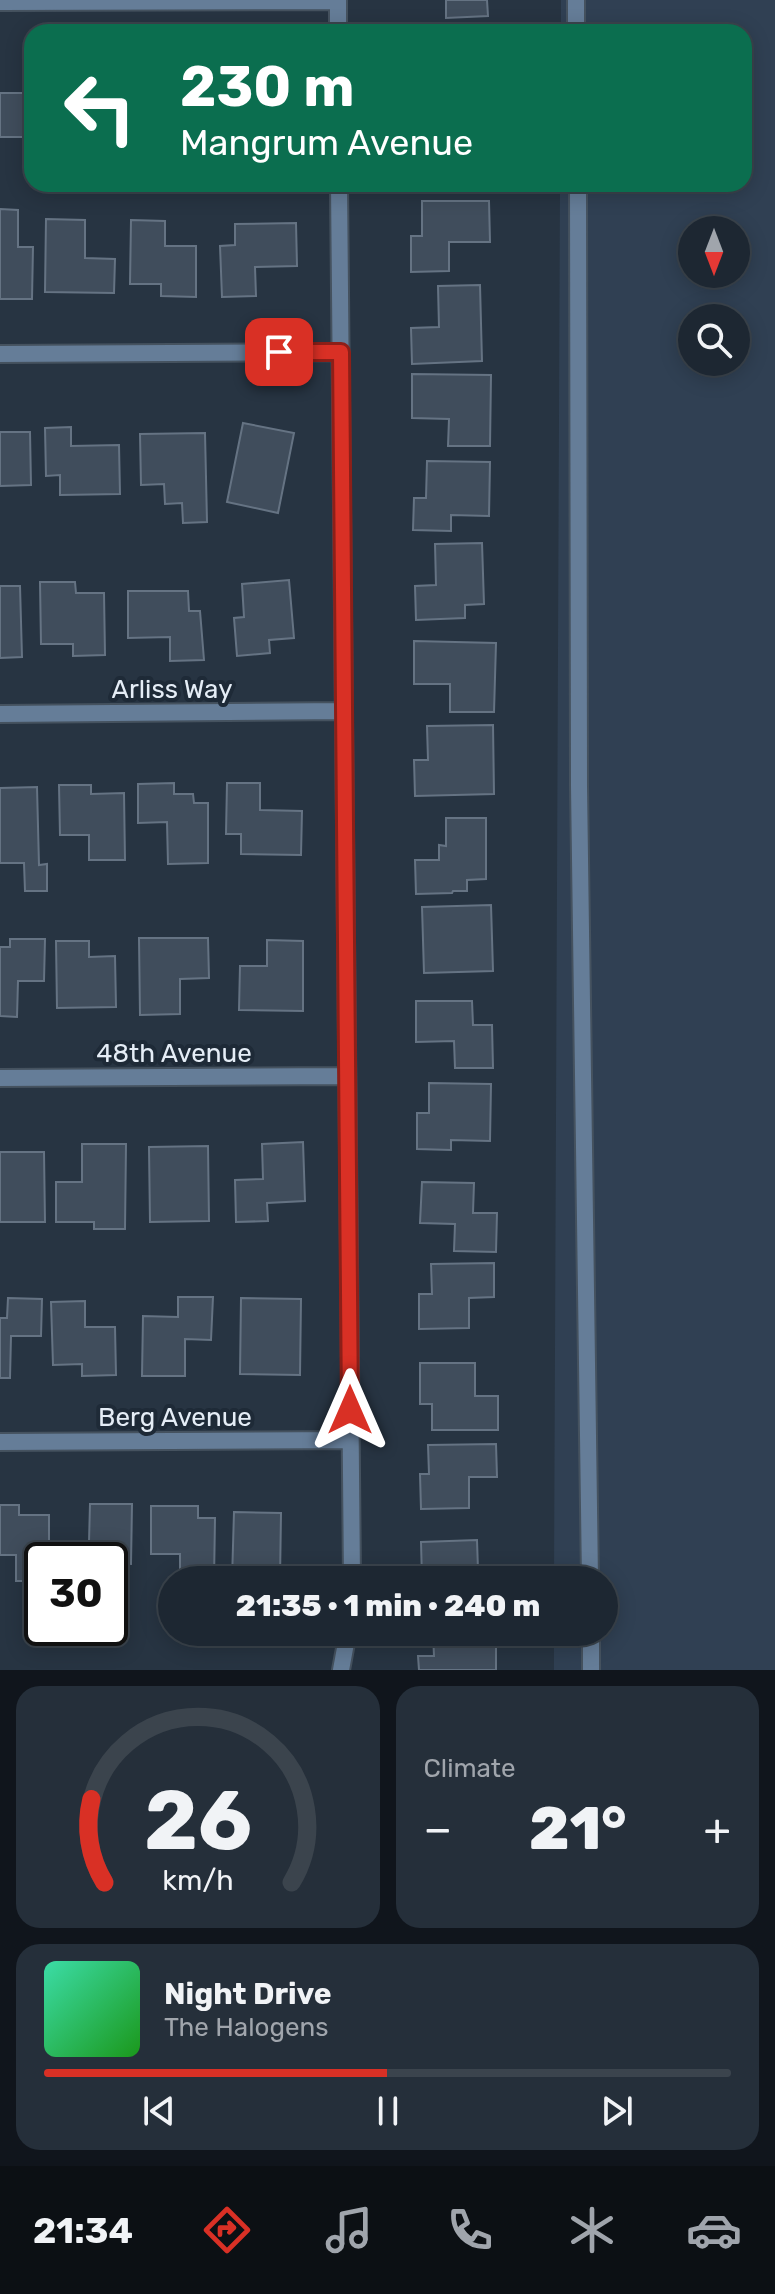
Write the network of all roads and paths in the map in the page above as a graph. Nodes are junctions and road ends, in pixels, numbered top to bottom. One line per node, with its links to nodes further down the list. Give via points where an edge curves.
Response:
1 (576, 0): 5 (street)
2 (338, 1): 3 (street); 4 (street)
3 (0, 2)
4 (338, 24)
5 (576, 24)
6 (339, 192): 8 (street)
7 (578, 192): 17 (street, via 579,786)
8 (341, 352): 9 (street); 10 (street)
9 (0, 354)
10 (344, 711): 11 (street, Arliss Way); 12 (street)
11 (0, 714)
12 (347, 1076): 13 (street, 48th Avenue); 14 (street)
13 (0, 1078)
14 (350, 1440): 15 (street, Berg Avenue); 16 (street)
15 (0, 1442)
16 (352, 1566)
17 (590, 1566)
18 (345, 1646): 20 (street)
19 (591, 1646): 21 (street)
20 (341, 1670)
21 (591, 1670)

